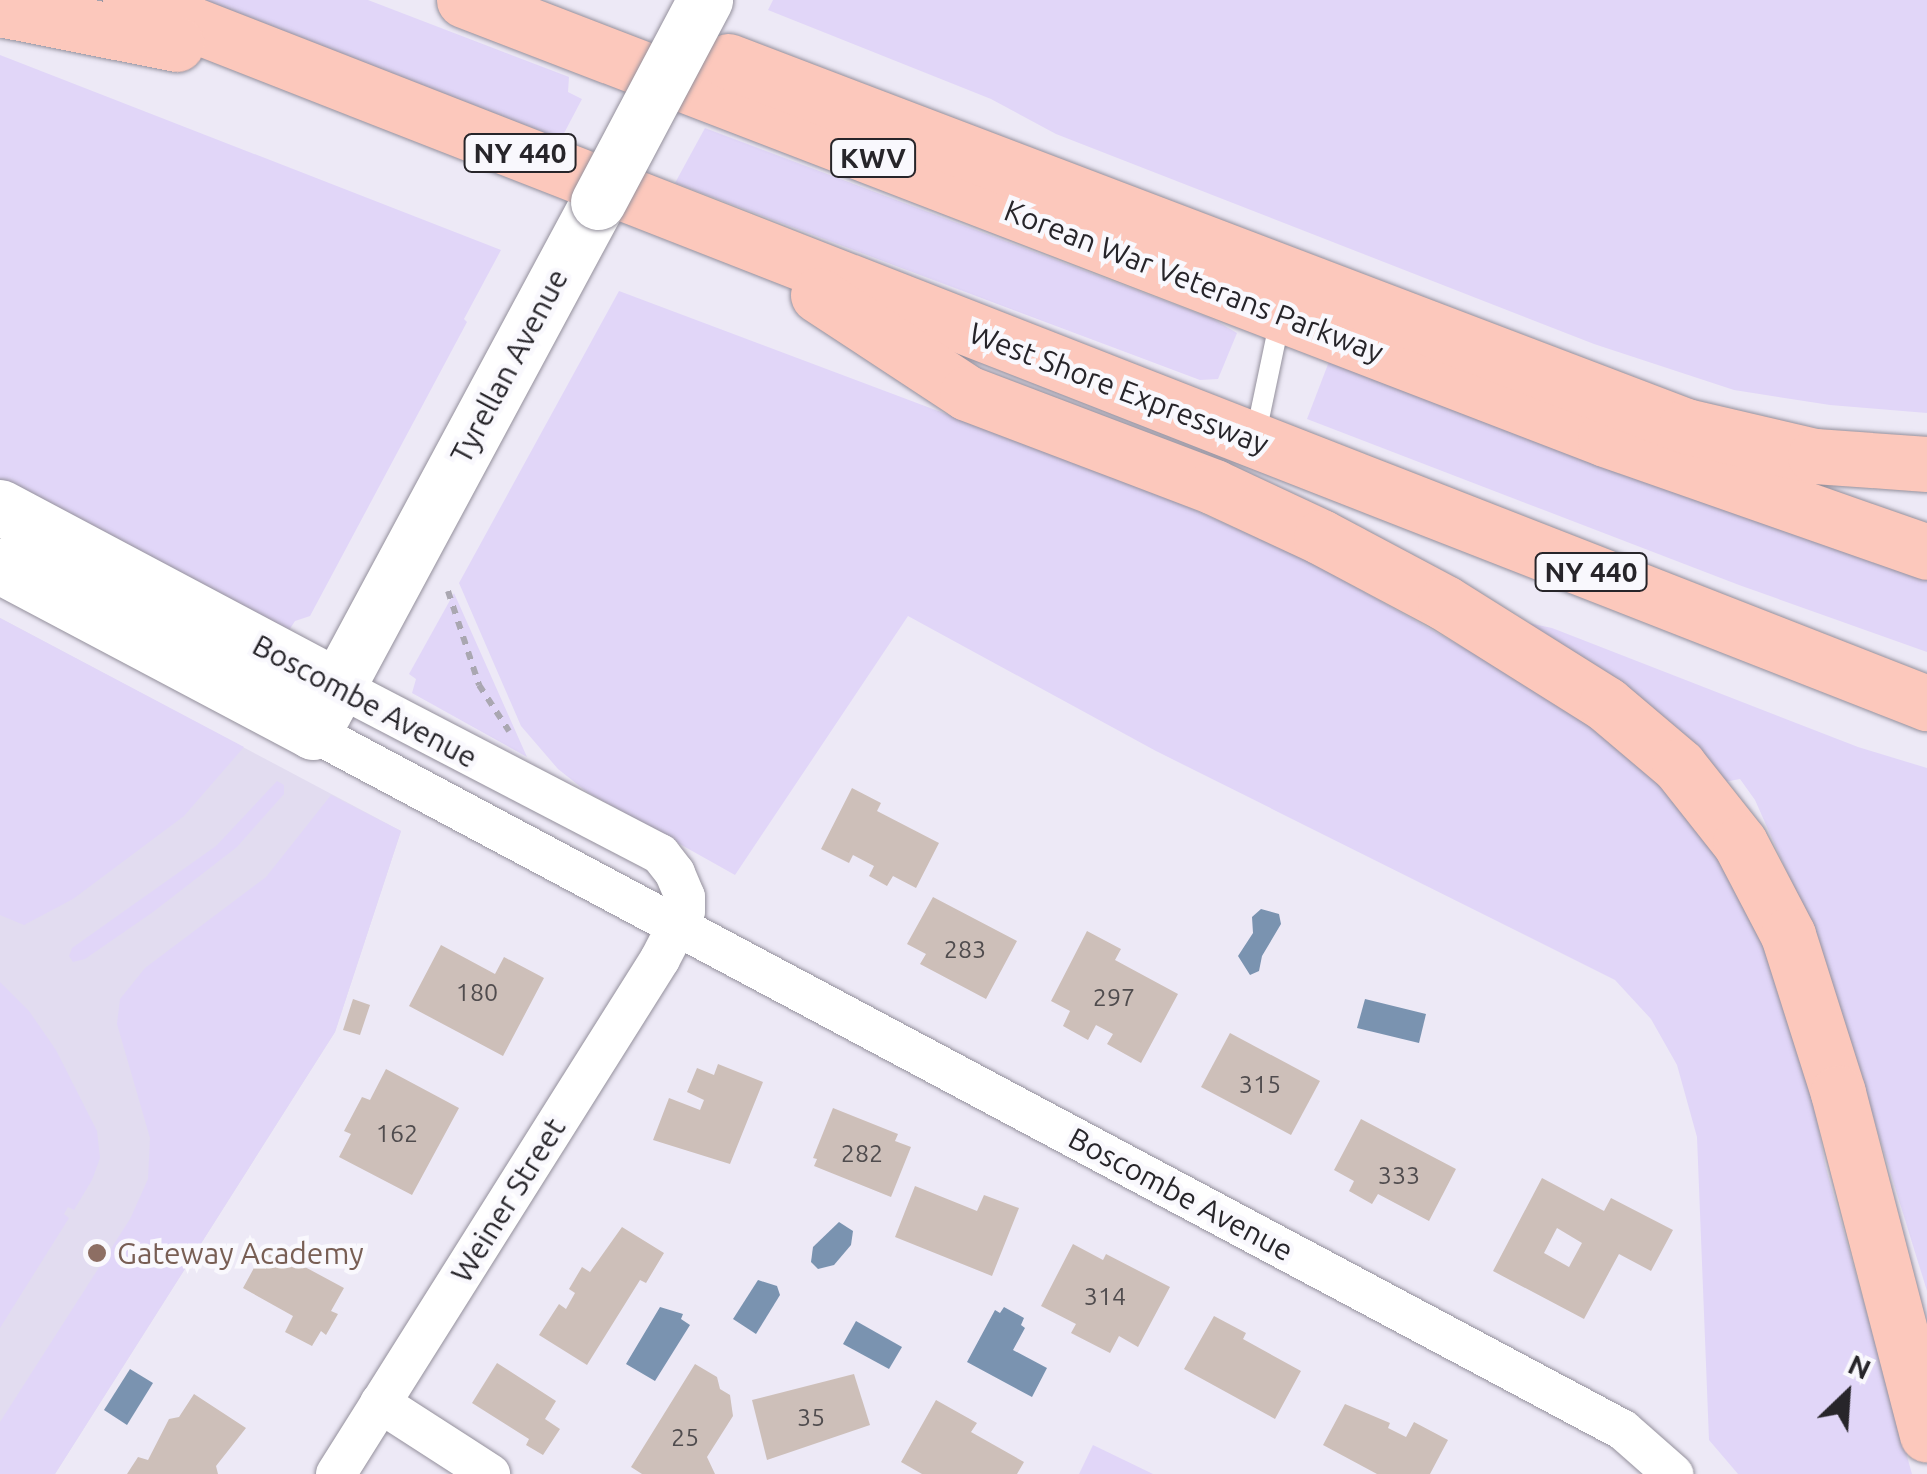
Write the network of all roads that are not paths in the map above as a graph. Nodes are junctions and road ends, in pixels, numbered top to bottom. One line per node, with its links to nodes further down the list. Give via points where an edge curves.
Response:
1 (51, 0): 7 (highway)
2 (130, 0): 7 (highway, NY 440)
3 (464, 0): 9 (highway, Korean War Veterans Parkway / KWV)
4 (566, 0): 11 (highway, via 1672,421 1815,456)
5 (705, 0): 16 (street, Tyrellan Avenue, bridge)
6 (0, 10): 7 (highway)
7 (312, 71): 8 (highway, West Shore Expressway / NY 440)
8 (728, 236): 10 (highway, West Shore Expressway / NY 440); 19 (highway, via 967,392 1242,500 1446,603 1606,704 1678,766 1740,843 1788,935 1838,1092)
9 (1282, 315): 10 (lane); 13 (highway, Korean War Veterans Parkway / KWV, via 1726,484)
10 (1254, 440): 15 (highway, West Shore Expressway / NY 440)
11 (1927, 464)
12 (0, 507): 16 (street, Boscombe Avenue)
13 (1927, 552)
14 (0, 566): 16 (street, Boscombe Avenue)
15 (1927, 704)
16 (325, 709): 17 (street, Boscombe Avenue); 17 (street, Boscombe Avenue, via 660,854 685,896)
17 (680, 926): 18 (street, Weiner Street); 22 (street, Boscombe Avenue, via 1623,1430)
18 (380, 1403): 20 (street, Weiner Street); 21 (street)
19 (1927, 1435)
20 (336, 1474)
21 (490, 1474)
22 (1673, 1474)

